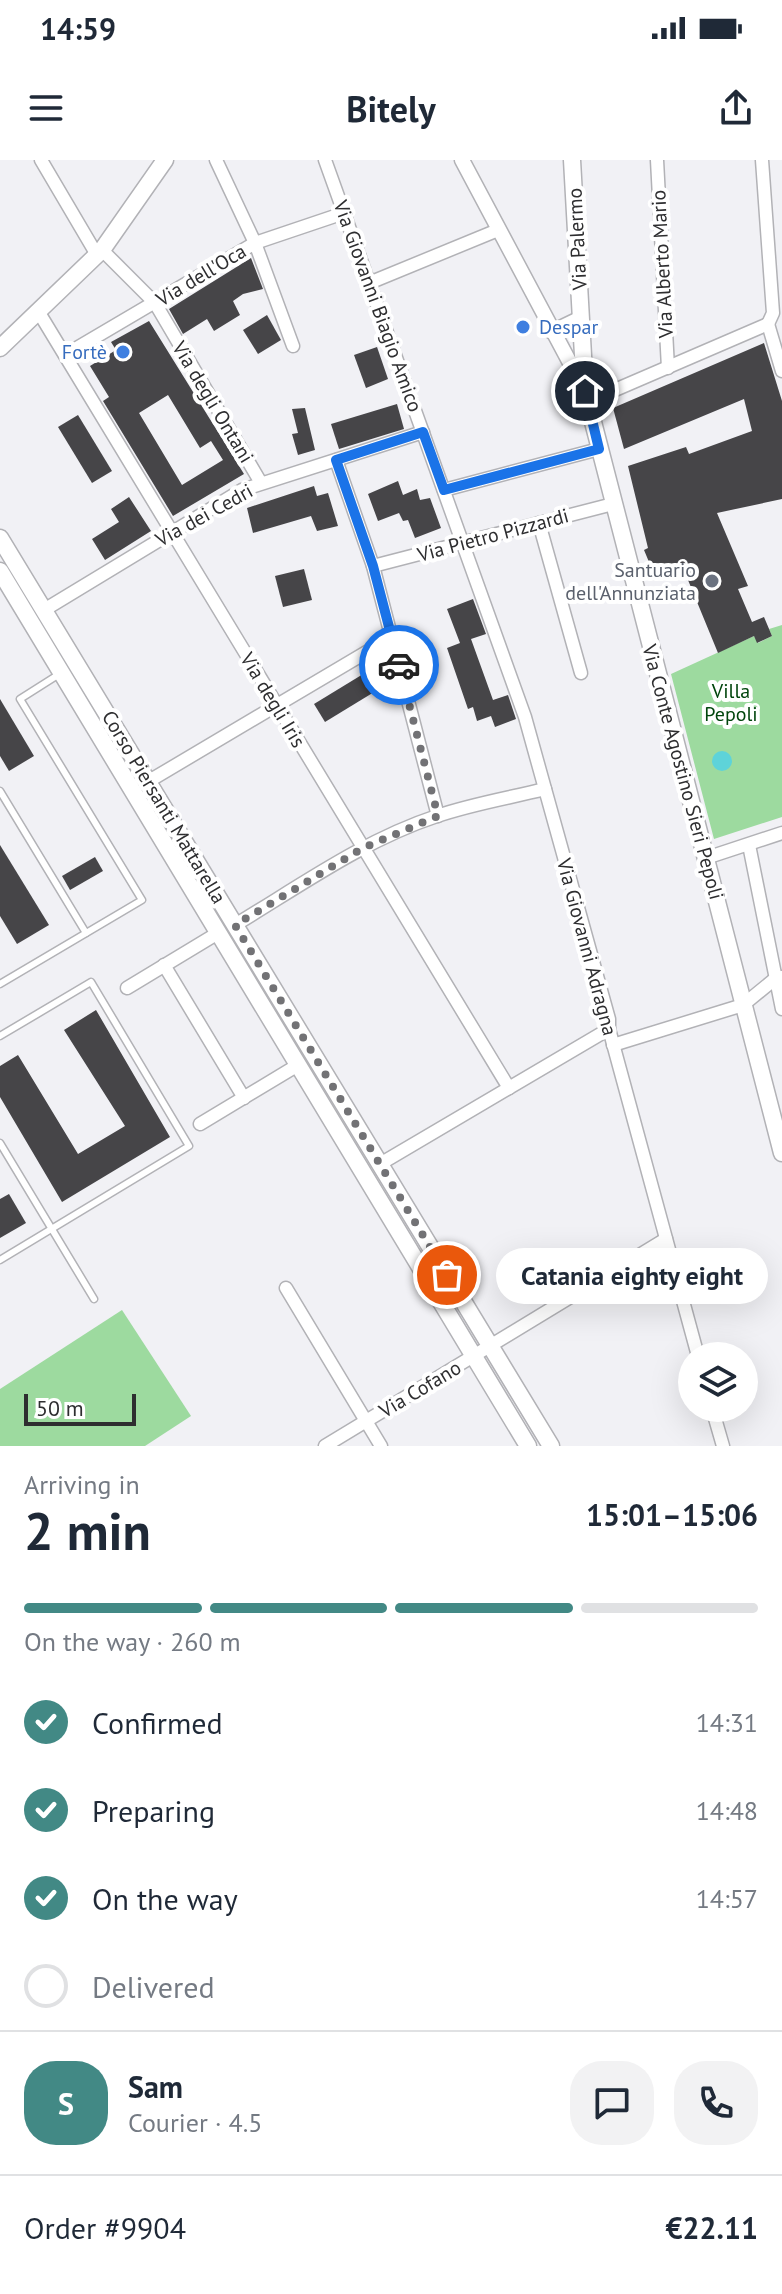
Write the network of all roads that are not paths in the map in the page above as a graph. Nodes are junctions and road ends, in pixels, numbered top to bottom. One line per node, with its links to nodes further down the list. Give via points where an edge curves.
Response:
1 (41, 160): 12 (street, Via degli Ontani)
2 (216, 160): 11 (street)
3 (325, 160): 9 (street, Via Giovanni Biagio Amico)
4 (462, 160): 10 (street, Via Conte Agostino Sieri Pepoli)
5 (572, 160): 17 (main road, Via Palermo)
6 (657, 160): 22 (street, Via Alberto Mario)
7 (762, 160): 16 (street)
8 (163, 161): 12 (main road)
9 (344, 213): 11 (street, Via dell'Oca); 13 (street, Via Giovanni Biagio Amico)
10 (498, 230): 13 (street); 18 (street, Via Conte Agostino Sieri Pepoli)
11 (255, 243): 14 (street, Via dell'Oca); 19 (street)
12 (100, 252): 14 (street, Via degli Ontani); 15 (main road)
13 (369, 283): 25 (street, Via Giovanni Biagio Amico)
14 (155, 303): 21 (street, Via dell'Oca); 28 (street, Via degli Ontani)
15 (38, 311): 20 (main road); 21 (street, Via degli Iris)
16 (774, 316): 22 (street); 23 (street)
17 (581, 318): 18 (street); 24 (main road, Via Conte Agostino Sieri Pepoli)
18 (552, 332): 24 (street, Via Conte Agostino Sieri Pepoli)
19 (293, 346)
20 (0, 348)
21 (65, 355): 32 (street, Via degli Iris)
22 (668, 368): 24 (street)
23 (782, 371)
24 (586, 397): 26 (main road, Via Conte Agostino Sieri Pepoli)
25 (423, 432): 27 (street, Via dei Cedri); 29 (street, Via Giovanni Biagio Amico)
26 (599, 449): 29 (street); 30 (main road, Via Conte Agostino Sieri Pepoli)
27 (336, 460): 28 (street, Via dei Cedri); 35 (street)
28 (261, 483): 32 (street, Via dei Cedri)
29 (444, 490): 34 (street, Via Giovanni Biagio Amico)
30 (613, 504): 31 (street, Via Pietro Pizzardi); 50 (main road, Via Conte Agostino Sieri Pepoli)
31 (539, 523): 34 (street, Via Pietro Pizzardi); 41 (street)
32 (171, 531): 37 (street, Via dei Cedri); 42 (street, Via degli Iris)
33 (0, 538): 37 (main road, Corso Piersanti Mattarella)
34 (463, 543): 35 (street, Via Pietro Pizzardi); 44 (street, Via Giovanni Adragna)
35 (373, 566): 38 (street)
36 (0, 571): 40 (main road, Corso Piersanti Mattarella)
37 (44, 610): 39 (main road, Corso Piersanti Mattarella)
38 (392, 637): 42 (street); 46 (street)
39 (76, 664): 40 (street); 43 (main road, Corso Piersanti Mattarella)
40 (61, 673): 52 (lane, via 20,699 142,900); 53 (main road, Corso Piersanti Mattarella)
41 (581, 673)
42 (276, 706): 43 (street); 49 (street, Via degli Iris)
43 (149, 781): 51 (main road, Corso Piersanti Mattarella)
44 (545, 789): 46 (street); 60 (street, Via Giovanni Adragna)
45 (0, 791): 52 (lane)
46 (438, 816): 49 (street)
47 (782, 833): 48 (street)
48 (749, 845): 50 (street); 55 (street)
49 (363, 848): 51 (street); 64 (street, Via degli Iris)
50 (706, 858): 58 (main road, Via Conte Agostino Sieri Pepoli)
51 (235, 925): 69 (main road, Corso Piersanti Mattarella)
52 (86, 933): 56 (lane)
53 (218, 933): 54 (street); 63 (main road, Corso Piersanti Mattarella)
54 (164, 965): 57 (street); 65 (street)
55 (779, 978): 58 (street); 59 (street)
56 (0, 984)
57 (127, 988)
58 (743, 1005): 62 (street); 68 (main road, Via Conte Agostino Sieri Pepoli)
59 (782, 1009)
60 (609, 1029): 62 (street, Via Giovanni Adragna); 64 (street)
61 (0, 1036): 70 (lane, via 91,982 189,1146)
62 (613, 1045): 71 (street, Via Giovanni Adragna)
63 (298, 1065): 65 (street); 77 (main road, Corso Piersanti Mattarella)
64 (509, 1088): 69 (street)
65 (244, 1098): 66 (street)
66 (200, 1124)
67 (0, 1143): 70 (lane)
68 (782, 1153)
69 (380, 1164): 76 (main road, Corso Piersanti Mattarella)
70 (52, 1229): 72 (lane); 74 (lane)
71 (666, 1239): 75 (street, Via Giovanni Adragna); 76 (street, Via Cofano)
72 (0, 1260)
73 (286, 1288): 78 (street)
74 (94, 1299)
75 (694, 1342)
76 (490, 1346): 77 (street, Via Cofano); 83 (main road, Corso Piersanti Mattarella)
77 (473, 1356): 78 (street, Via Cofano); 82 (main road, Corso Piersanti Mattarella)
78 (366, 1421): 80 (street, Via Cofano); 81 (street)
79 (716, 1422): 84 (street)
80 (325, 1446)
81 (381, 1446)
82 (528, 1446)
83 (551, 1446)
84 (723, 1446)

